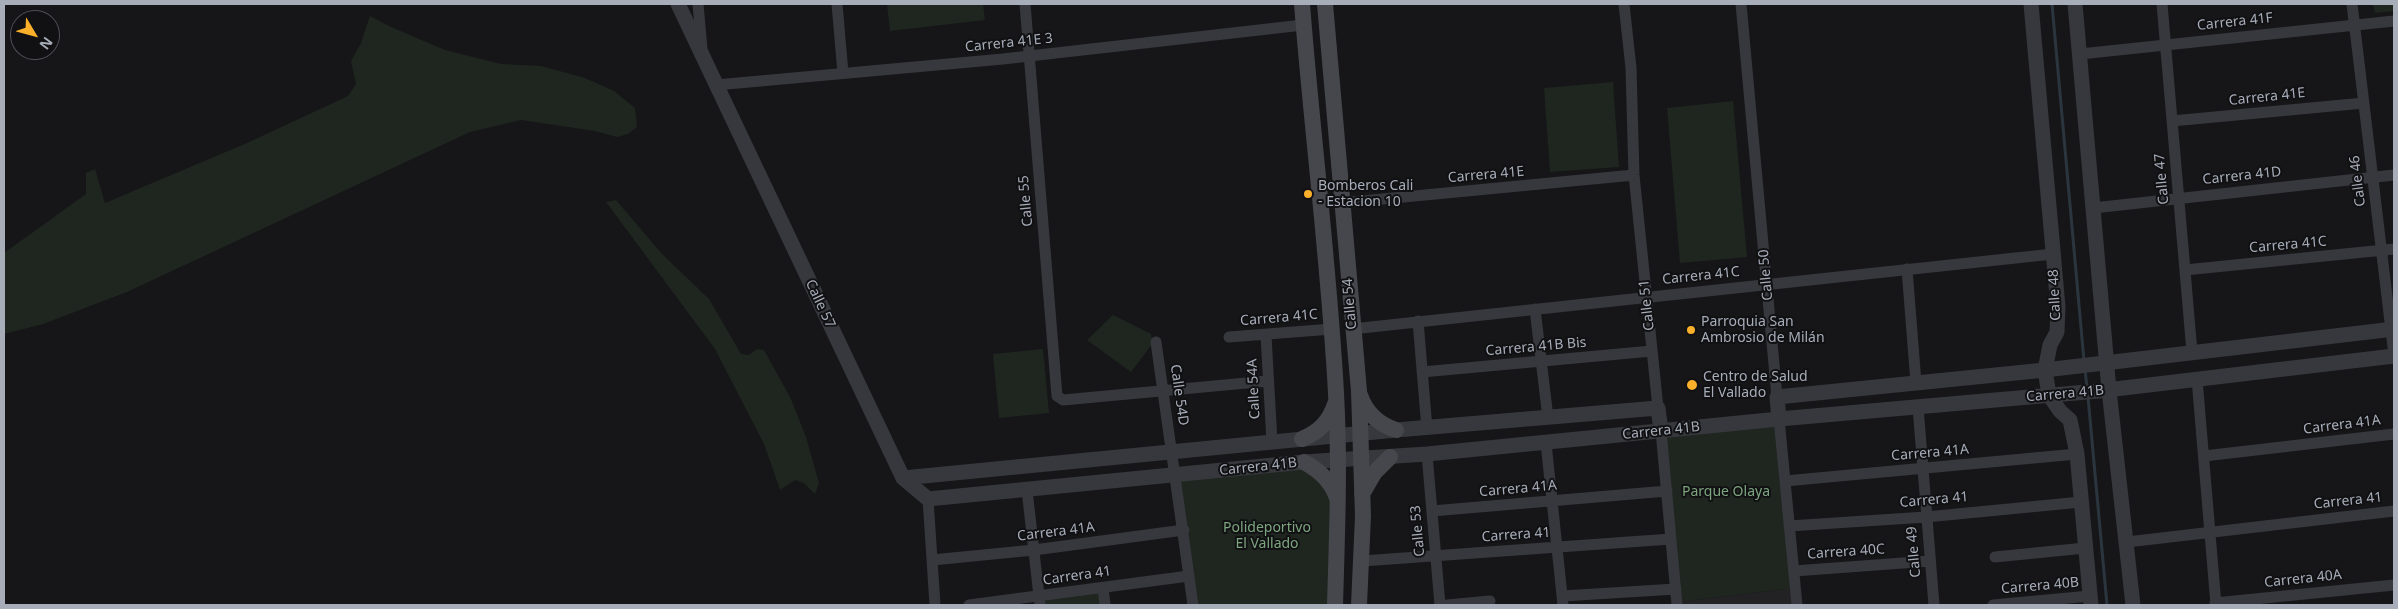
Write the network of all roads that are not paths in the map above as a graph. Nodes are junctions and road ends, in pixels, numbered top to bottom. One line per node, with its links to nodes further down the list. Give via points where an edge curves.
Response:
1 (678, 4): 19 (street, Calle 57)
2 (698, 4): 19 (street)
3 (837, 4): 20 (street)
4 (1024, 4): 18 (street, Calle 55)
5 (1302, 4): 14 (main road, Calle 54)
6 (1325, 4): 28 (main road, Calle 54)
7 (1624, 4): 24 (street, Calle 51, via 1631,68)
8 (1741, 4): 35 (street, Calle 50)
9 (2031, 4): 32 (street, Calle 48)
10 (2075, 4): 17 (street)
11 (2162, 4): 16 (street, Calle 47)
12 (2352, 4): 15 (street, Calle 46)
13 (2394, 20): 15 (street, Carrera 41F)
14 (1303, 25): 18 (street, Carrera 41E 3); 39 (main road, Calle 54)
15 (2355, 25): 16 (street, Carrera 41F); 22 (street, Calle 46)
16 (2166, 45): 17 (street, Carrera 41F); 23 (street, Calle 47)
17 (2080, 54): 29 (street)
18 (1029, 56): 20 (street, Carrera 41E 3); 57 (street, Calle 55, via 1057,396 1063,400)
19 (703, 57): 21 (street, Calle 57)
20 (843, 73): 21 (street, Carrera 41E 3)
21 (716, 85): 84 (street, Calle 57)
22 (2364, 103): 23 (street, Carrera 41E); 26 (street, Calle 46)
23 (2172, 121): 27 (street, Calle 47)
24 (1634, 175): 28 (street, Carrera 41E); 36 (street, Calle 51)
25 (2394, 175): 26 (street, Carrera 41D)
26 (2373, 178): 27 (street, Carrera 41D); 31 (street, Calle 46)
27 (2179, 198): 29 (street, Carrera 41D); 34 (street, Calle 47)
28 (1341, 204): 40 (main road, Calle 54)
29 (2093, 208): 49 (street)
30 (2394, 249): 31 (street, Carrera 41C)
31 (2382, 251): 34 (street, Carrera 41C); 41 (street, Calle 46)
32 (2053, 254): 33 (street, Carrera 41C); 50 (street, Calle 48, via 2057,332 2050,345)
33 (1907, 269): 35 (street, Carrera 41C); 54 (street)
34 (2185, 270): 46 (street, Calle 47)
35 (1767, 284): 36 (street, Carrera 41C); 60 (street, Calle 50)
36 (1646, 296): 37 (street, Carrera 41C); 45 (street, Calle 51)
37 (1534, 309): 38 (street, Carrera 41C); 48 (street)
38 (1418, 321): 40 (street, Carrera 41C); 51 (street)
39 (1332, 329): 42 (street, Carrera 41C); 58 (main road, Calle 54)
40 (1352, 329): 56 (main road, Calle 54)
41 (2393, 329): 46 (street, Carrera 41B); 47 (street, Calle 46)
42 (1266, 335): 43 (street, Carrera 41C); 53 (street, Calle 54A)
43 (1229, 337)
44 (1156, 342): 57 (street, Calle 54D)
45 (1652, 351): 48 (street, Carrera 41B Bis); 62 (street, Calle 51)
46 (2192, 352): 49 (street, Carrera 41B)
47 (2394, 356): 52 (street, Carrera 41B)
48 (1541, 362): 51 (street, Carrera 41B Bis); 63 (street)
49 (2102, 362): 50 (street, Carrera 41B); 55 (street)
50 (2045, 370): 54 (street, Carrera 41B); 59 (street, Calle 48)
51 (1422, 372): 65 (street)
52 (2197, 379): 55 (street, Carrera 41B); 77 (street)
53 (1268, 381): 57 (street); 72 (street, Calle 54A)
54 (1916, 383): 60 (street, Carrera 41B)
55 (2104, 390): 59 (street, Carrera 41B); 101 (street)
56 (1358, 391): 66 (main road, via 1366,410); 68 (main road, Calle 54)
57 (1163, 392): 74 (street, Calle 54D)
58 (1336, 395): 70 (main road, Calle 54); 71 (main road, via 1333,410 1325,424)
59 (2050, 395): 61 (street, Carrera 41B); 76 (street, Calle 48, via 2070,420)
60 (1777, 397): 64 (street, Calle 50)
61 (1918, 407): 64 (street, Carrera 41B); 82 (street, Calle 49)
62 (1658, 408): 63 (street, Carrera 41B); 67 (street, Calle 51)
63 (1548, 418): 65 (street, Carrera 41B)
64 (1779, 419): 67 (street, Carrera 41B); 85 (street, Calle 50)
65 (1427, 429): 66 (street, Carrera 41B)
66 (1396, 430): 68 (street, Carrera 41B)
67 (1660, 431): 73 (street, Carrera 41B); 87 (street, Calle 51)
68 (1359, 434): 70 (street, Carrera 41B); 79 (main road, Calle 54)
69 (2394, 434): 77 (street, Carrera 41A)
70 (1337, 437): 71 (street, Carrera 41B); 80 (main road, Calle 54)
71 (1302, 439): 72 (street, Carrera 41B)
72 (1272, 442): 74 (street, Carrera 41B)
73 (1546, 442): 75 (street, Carrera 41B); 90 (street)
74 (1172, 452): 83 (street, Calle 54D); 84 (street, Carrera 41B)
75 (1427, 454): 78 (street, Carrera 41B); 93 (street, Calle 53)
76 (2077, 454): 82 (street, Carrera 41A); 91 (street, Calle 48)
77 (2204, 456): 99 (street)
78 (1390, 457): 79 (street, Carrera 41B); 88 (main road, via 1374,472)
79 (1360, 458): 80 (street, Carrera 41B); 88 (main road, Calle 54)
80 (1338, 460): 81 (street, Carrera 41B); 92 (main road, Calle 54)
81 (1304, 462): 83 (street, Carrera 41B); 92 (main road, via 1322,474 1331,486)
82 (1922, 469): 85 (street, Carrera 41A); 96 (street, Calle 49)
83 (1176, 475): 86 (street, Carrera 41B); 98 (street)
84 (903, 478): 89 (street, Calle 57)
85 (1785, 481): 97 (street, Calle 50)
86 (1027, 490): 89 (street, Carrera 41B); 104 (street)
87 (1667, 491): 90 (street, Carrera 41A); 100 (street, Calle 51)
88 (1362, 494): 95 (main road, Calle 54)
89 (928, 500): 107 (street)
90 (1552, 501): 93 (street, Carrera 41A); 102 (street)
91 (2081, 502): 96 (street, Carrera 41); 103 (street, Calle 48)
92 (1338, 507): 95 (main road, via 1351,506); 124 (main road, Calle 54)
93 (1432, 511): 105 (street, Calle 53)
94 (2394, 511): 99 (street, Carrera 41)
95 (1363, 516): 108 (main road, Calle 54)
96 (1926, 517): 97 (street, Carrera 41); 109 (street, Calle 49)
97 (1789, 526): 110 (street, Calle 50)
98 (1184, 530): 104 (street, Carrera 41A); 111 (street)
99 (2208, 532): 101 (street, Carrera 41); 119 (street)
100 (1671, 539): 102 (street, Carrera 41); 114 (street, Calle 51)
101 (2127, 542): 132 (street)
102 (1557, 547): 105 (street, Carrera 41); 117 (street)
103 (2085, 548): 106 (street); 118 (street, Calle 48)
104 (1034, 550): 107 (street, Carrera 41A); 115 (street)
105 (1436, 556): 108 (street, Carrera 41); 126 (street, Calle 53)
106 (1995, 557)
107 (932, 560): 120 (street)
108 (1362, 561): 125 (main road, Calle 54)
109 (1930, 561): 110 (street, Carrera 40C); 130 (street, Calle 49)
110 (1794, 571): 129 (street, Calle 50)
111 (1190, 576): 113 (street, Carrera 41); 123 (street)
112 (2394, 585): 119 (street, Carrera 40A)
113 (1103, 588): 115 (street, Carrera 41); 122 (street)
114 (1676, 589): 117 (street); 128 (street, Calle 51)
115 (1040, 601): 121 (street, Carrera 41)
116 (1490, 601): 127 (street)
117 (1562, 601)
118 (2091, 601): 131 (street, Carrera 40B)
119 (2215, 604)
120 (935, 605)
121 (969, 605)
122 (1105, 605)
123 (1193, 605)
124 (1334, 605)
125 (1359, 605)
126 (1440, 605)
127 (1447, 605)
128 (1677, 605)
129 (1797, 605)
130 (1934, 605)
131 (1993, 605)
132 (2133, 605)

